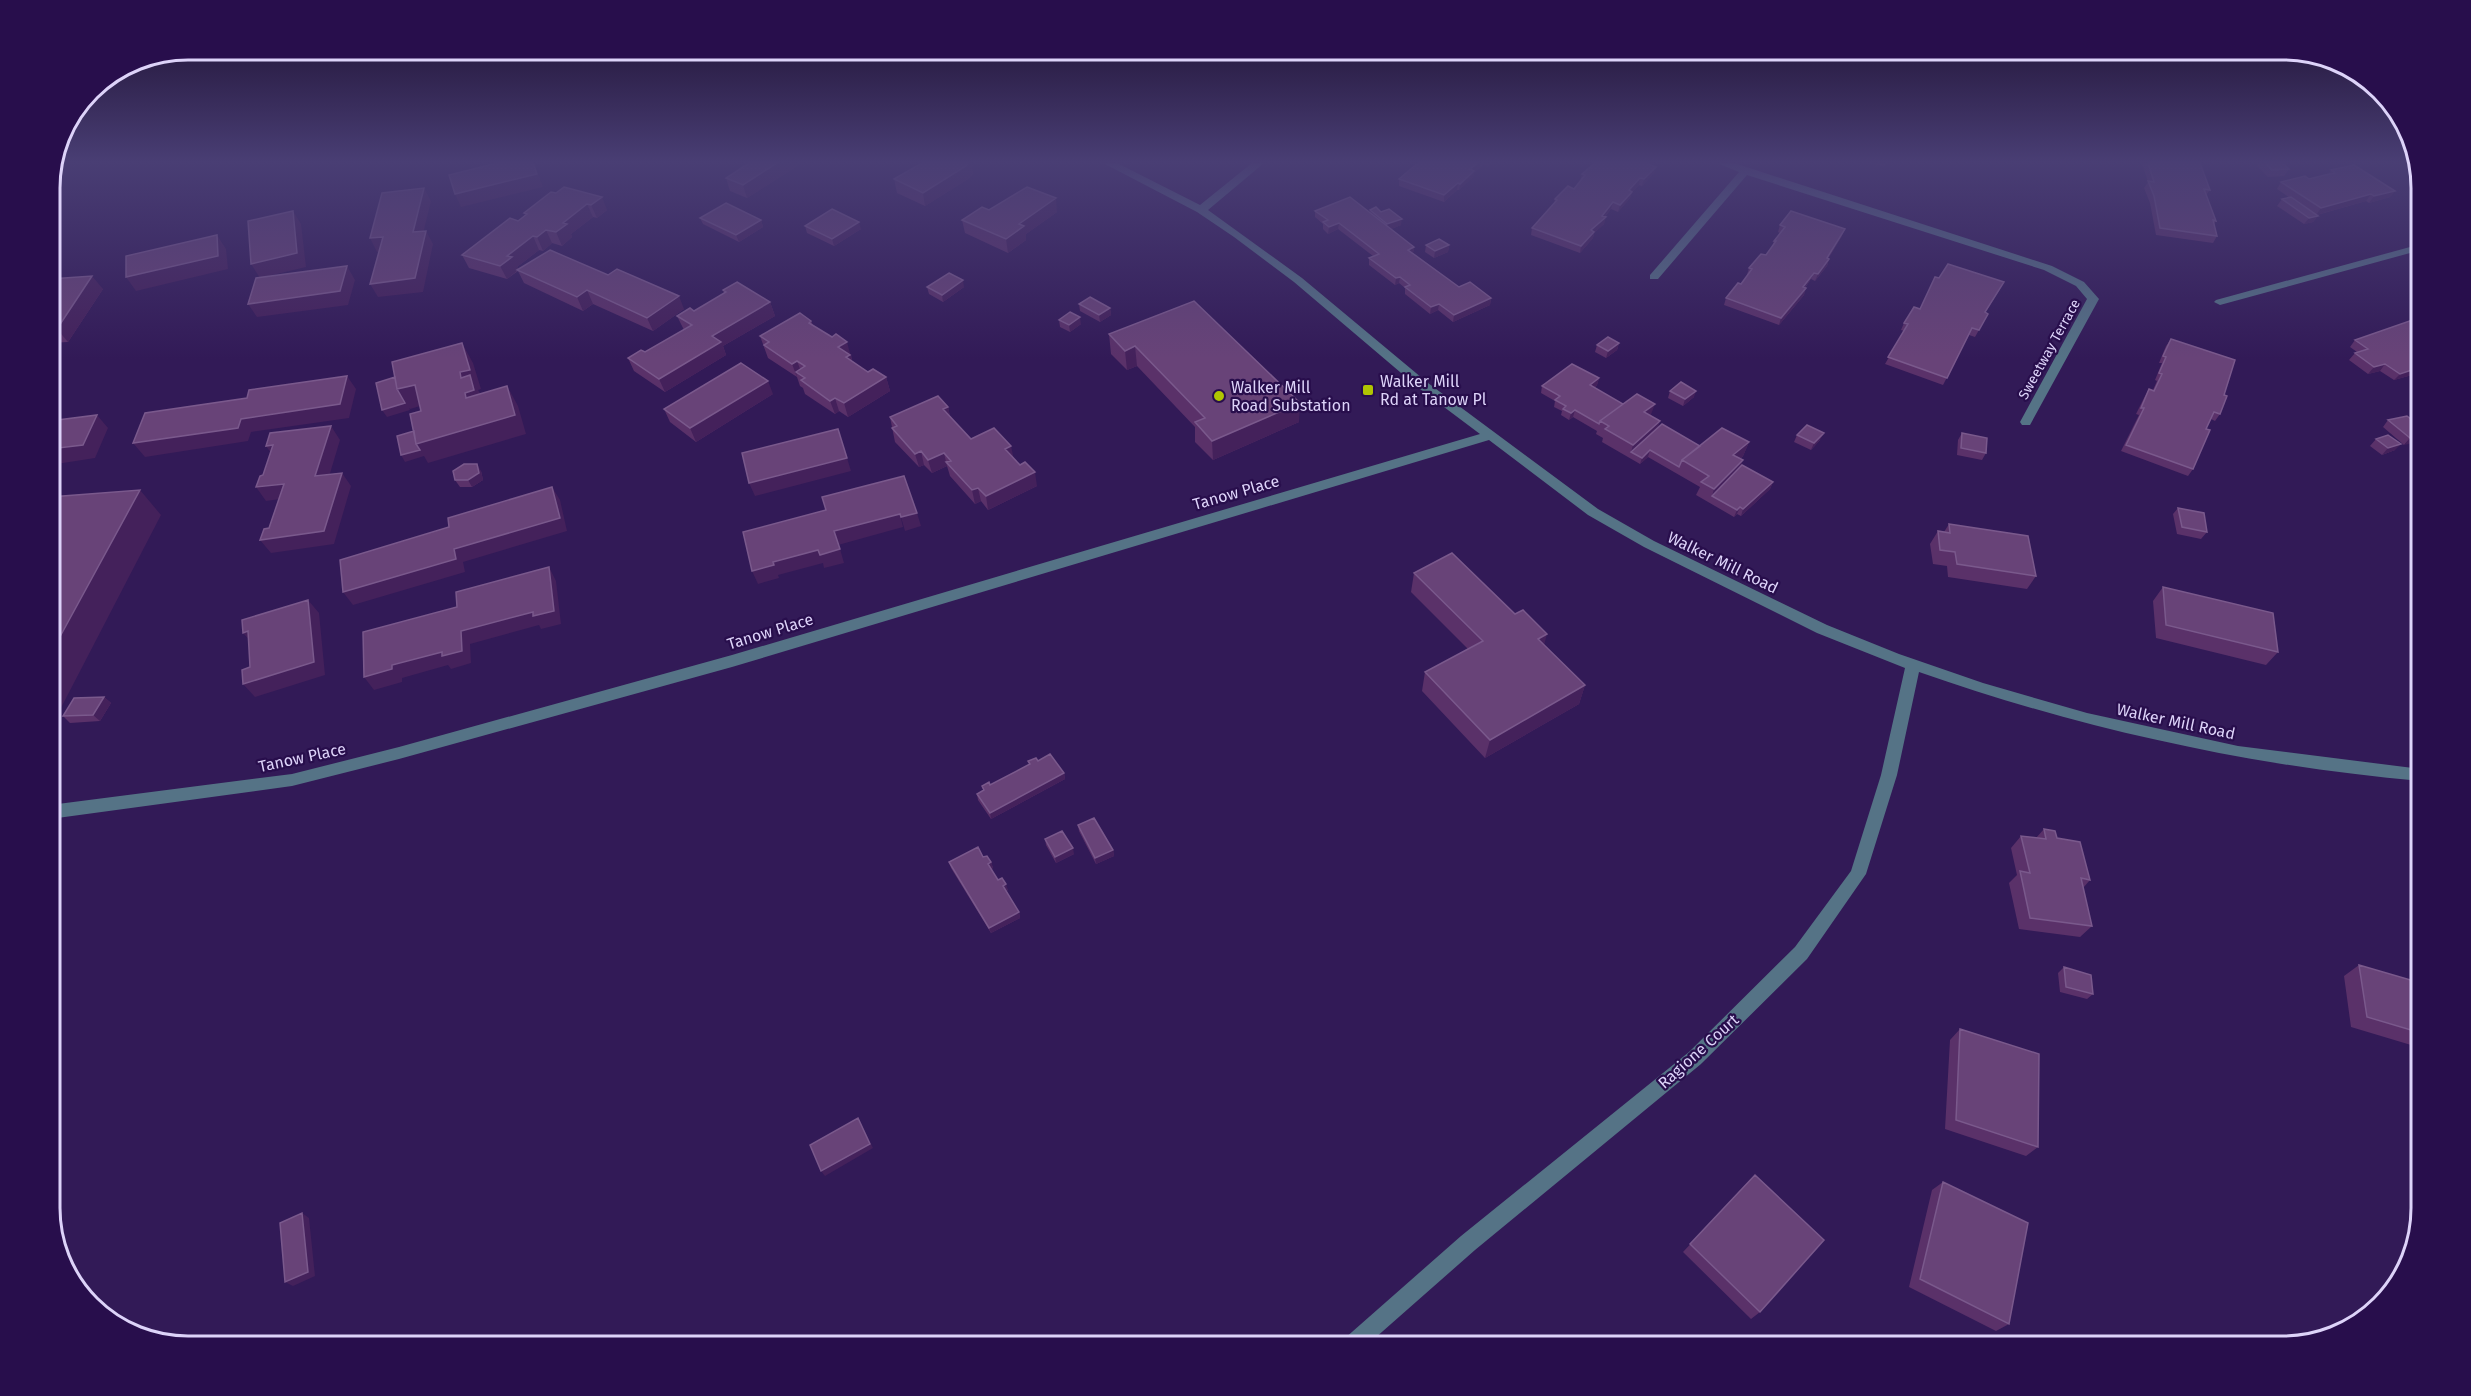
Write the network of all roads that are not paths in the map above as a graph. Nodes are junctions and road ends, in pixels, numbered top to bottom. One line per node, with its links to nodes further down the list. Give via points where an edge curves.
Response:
1 (1226, 228): 8 (street, Walker Mill Road, via 1298,280)
2 (1696, 228): 5 (street)
3 (1922, 228): 7 (street, Sweetway Terrace, via 2058,272 2080,284 2093,299)
4 (2411, 250): 6 (street)
5 (1654, 277)
6 (2220, 302)
7 (2026, 422)
8 (1489, 436): 9 (street, Walker Mill Road, via 1593,512 1649,544 1822,629); 11 (street, Tanow Place, via 732,661 399,753 292,780)
9 (1912, 664): 10 (street, Walker Mill Road, via 2087,719 2238,752); 12 (street, Ragione Court, via 1889,775 1858,874 1801,953 1695,1058 1468,1243)
10 (2411, 774)
11 (60, 811)
12 (1363, 1336)

